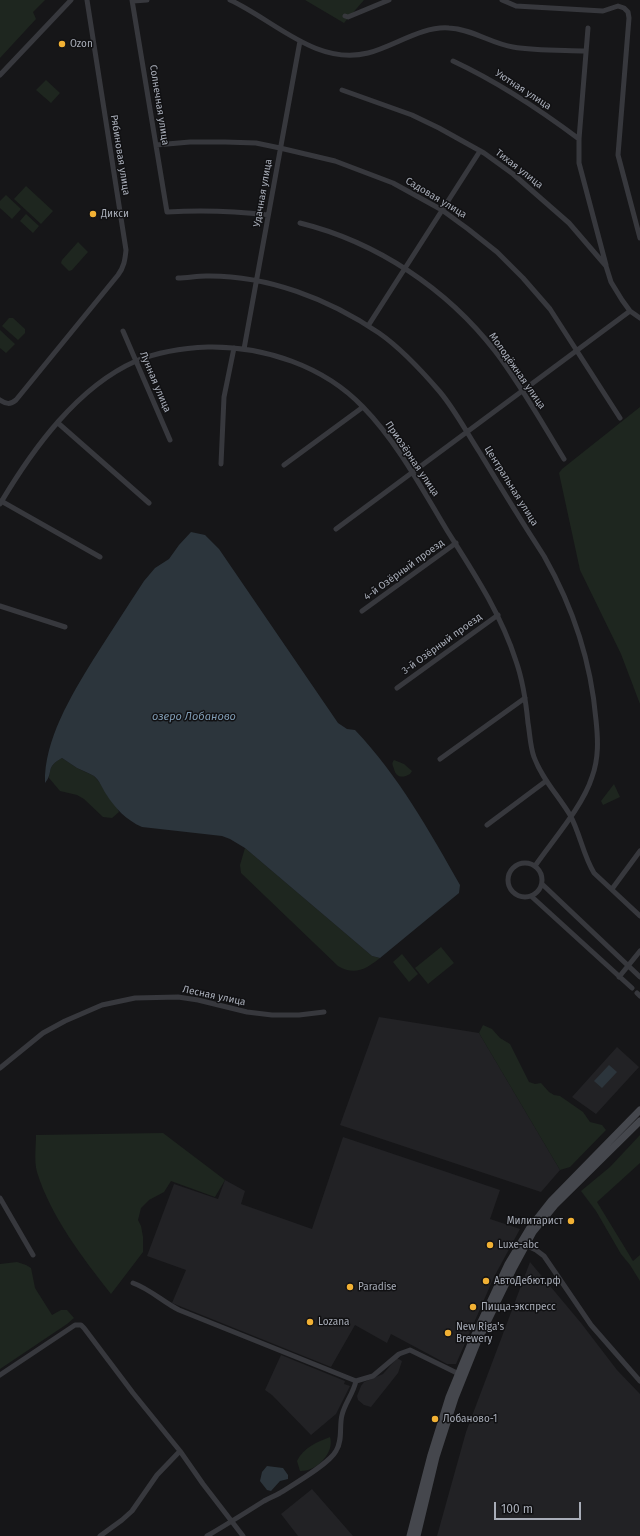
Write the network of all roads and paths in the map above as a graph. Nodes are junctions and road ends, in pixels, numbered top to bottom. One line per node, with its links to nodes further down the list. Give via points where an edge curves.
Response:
1 (71, 0): 13 (street)
2 (87, 0): 36 (street, Рябиновая улица, via 126,250 124,266 16,400 6,404)
3 (132, 0): 4 (street); 16 (street, Солнечная улица)
4 (147, 0)
5 (230, 0): 10 (street)
6 (389, 0): 8 (street)
7 (502, 0): 22 (street, via 516,6 603,11 618,6 628,12 618,156)
8 (345, 16)
9 (588, 28): 11 (street)
10 (300, 41): 11 (street, via 323,51 345,55 367,53 432,30 449,28 467,31 513,47); 17 (street, Удачная улица)
11 (586, 51): 15 (street)
12 (454, 61): 15 (street, Уютная улица, via 496,82)
13 (0, 75)
14 (342, 90): 18 (street, Тихая улица, via 412,115)
15 (579, 139): 23 (street, via 579,163)
16 (156, 145): 17 (street, Садовая улица, via 225,142 256,143); 20 (street, Солнечная улица, via 167,212 214,210)
17 (280, 148): 19 (street, Садовая улица, via 335,161 393,183); 20 (street, Удачная улица)
18 (480, 151): 19 (street); 23 (street, Тихая улица, via 545,201 569,223)
19 (442, 210): 24 (street); 33 (street, Садовая улица, via 497,252 523,278 550,309)
20 (268, 215): 26 (street, Удачная улица)
21 (300, 223): 24 (street, Молодёжная улица, via 356,242)
22 (640, 238)
23 (606, 266): 27 (street, Тихая улица, via 611,282)
24 (405, 268): 29 (street); 35 (street, Молодёжная улица, via 450,303 477,330)
25 (178, 278): 26 (street, Центральная улица, via 206,276)
26 (256, 281): 29 (street, Центральная улица, via 325,302); 32 (street, Удачная улица)
27 (630, 311): 28 (street, Тихая улица); 33 (street)
28 (640, 318)
29 (368, 326): 40 (street, Центральная улица, via 398,348 418,368 441,393)
30 (123, 331): 34 (street, Лунная улица)
31 (234, 348): 32 (street, Приозёрная улица); 34 (street, Приозёрная улица, via 194,347); 43 (street, via 224,397)
32 (244, 349): 37 (street, Приозёрная улица, via 278,357 310,370 340,387)
33 (577, 350): 35 (street); 38 (street, Садовая улица)
34 (136, 361): 39 (street, Приозёрная улица, via 111,374 89,391); 41 (street, Лунная улица)
35 (522, 391): 40 (street); 42 (street, Молодёжная улица)
36 (0, 400)
37 (363, 407): 44 (street); 45 (street, Приозёрная улица, via 388,437)
38 (620, 418)
39 (58, 423): 46 (street, Приозёрная улица, via 33,454); 47 (street)
40 (467, 432): 45 (street); 59 (street, Центральная улица, via 556,577 577,626 584,650 595,706 598,755 587,789)
41 (170, 440)
42 (564, 459)
43 (221, 464)
44 (284, 465)
45 (412, 473): 48 (street); 49 (street, Приозёрная улица)
46 (1, 502): 50 (street)
47 (149, 503)
48 (336, 529)
49 (456, 544): 52 (street, 4-й Озёрный проезд); 53 (street, Приозёрная улица)
50 (100, 557)
51 (0, 606): 54 (street)
52 (362, 611)
53 (498, 615): 55 (street, 3-й Озёрный проезд); 56 (street, Приозёрная улица, via 517,662)
54 (65, 627)
55 (397, 688)
56 (525, 698): 57 (street); 58 (street, Приозёрная улица, via 530,742 540,772)
57 (440, 759)
58 (546, 781): 59 (street, Приозёрная улица); 60 (street)
59 (570, 816): 62 (street, Центральная улица); 64 (street, Приозёрная улица, via 594,873)
60 (487, 825)
61 (640, 851): 64 (street)
62 (535, 866): 63 (street, via 540,872); 65 (street, via 527,862 515,865 507,879 514,893)
63 (542, 884): 65 (street); 68 (street)
64 (612, 889): 66 (street, Приозёрная улица)
65 (531, 896): 69 (street)
66 (640, 916)
67 (640, 951): 68 (street)
68 (628, 967): 69 (street); 70 (street)
69 (619, 977): 71 (street)
70 (640, 977)
71 (632, 988)
72 (324, 1012): 73 (street, Лесная улица, via 272,1015 178,997 135,998 102,1005 65,1021 43,1033)
73 (0, 1068)
74 (640, 1110): 77 (main road, via 551,1201 529,1229)
75 (640, 1121): 77 (main road, via 555,1205)
76 (0, 1198): 78 (street)
77 (523, 1244): 81 (main road, via 498,1286); 83 (street, via 544,1256 591,1326)
78 (34, 1255)
79 (133, 1283): 82 (street, via 144,1287 168,1305)
80 (0, 1375): 84 (street, via 75,1325 81,1325)
81 (461, 1375): 82 (street, via 410,1350 399,1354 373,1376); 89 (main road, via 440,1423); 90 (main road, via 438,1450)
82 (356, 1381): 85 (street, via 342,1415 340,1438 333,1456 280,1494)
83 (640, 1381)
84 (180, 1451): 85 (street); 86 (street, via 157,1475 132,1511)
85 (232, 1522): 87 (street); 88 (street)
86 (100, 1536)
87 (206, 1536)
88 (243, 1536)
89 (410, 1536)
90 (417, 1536)

